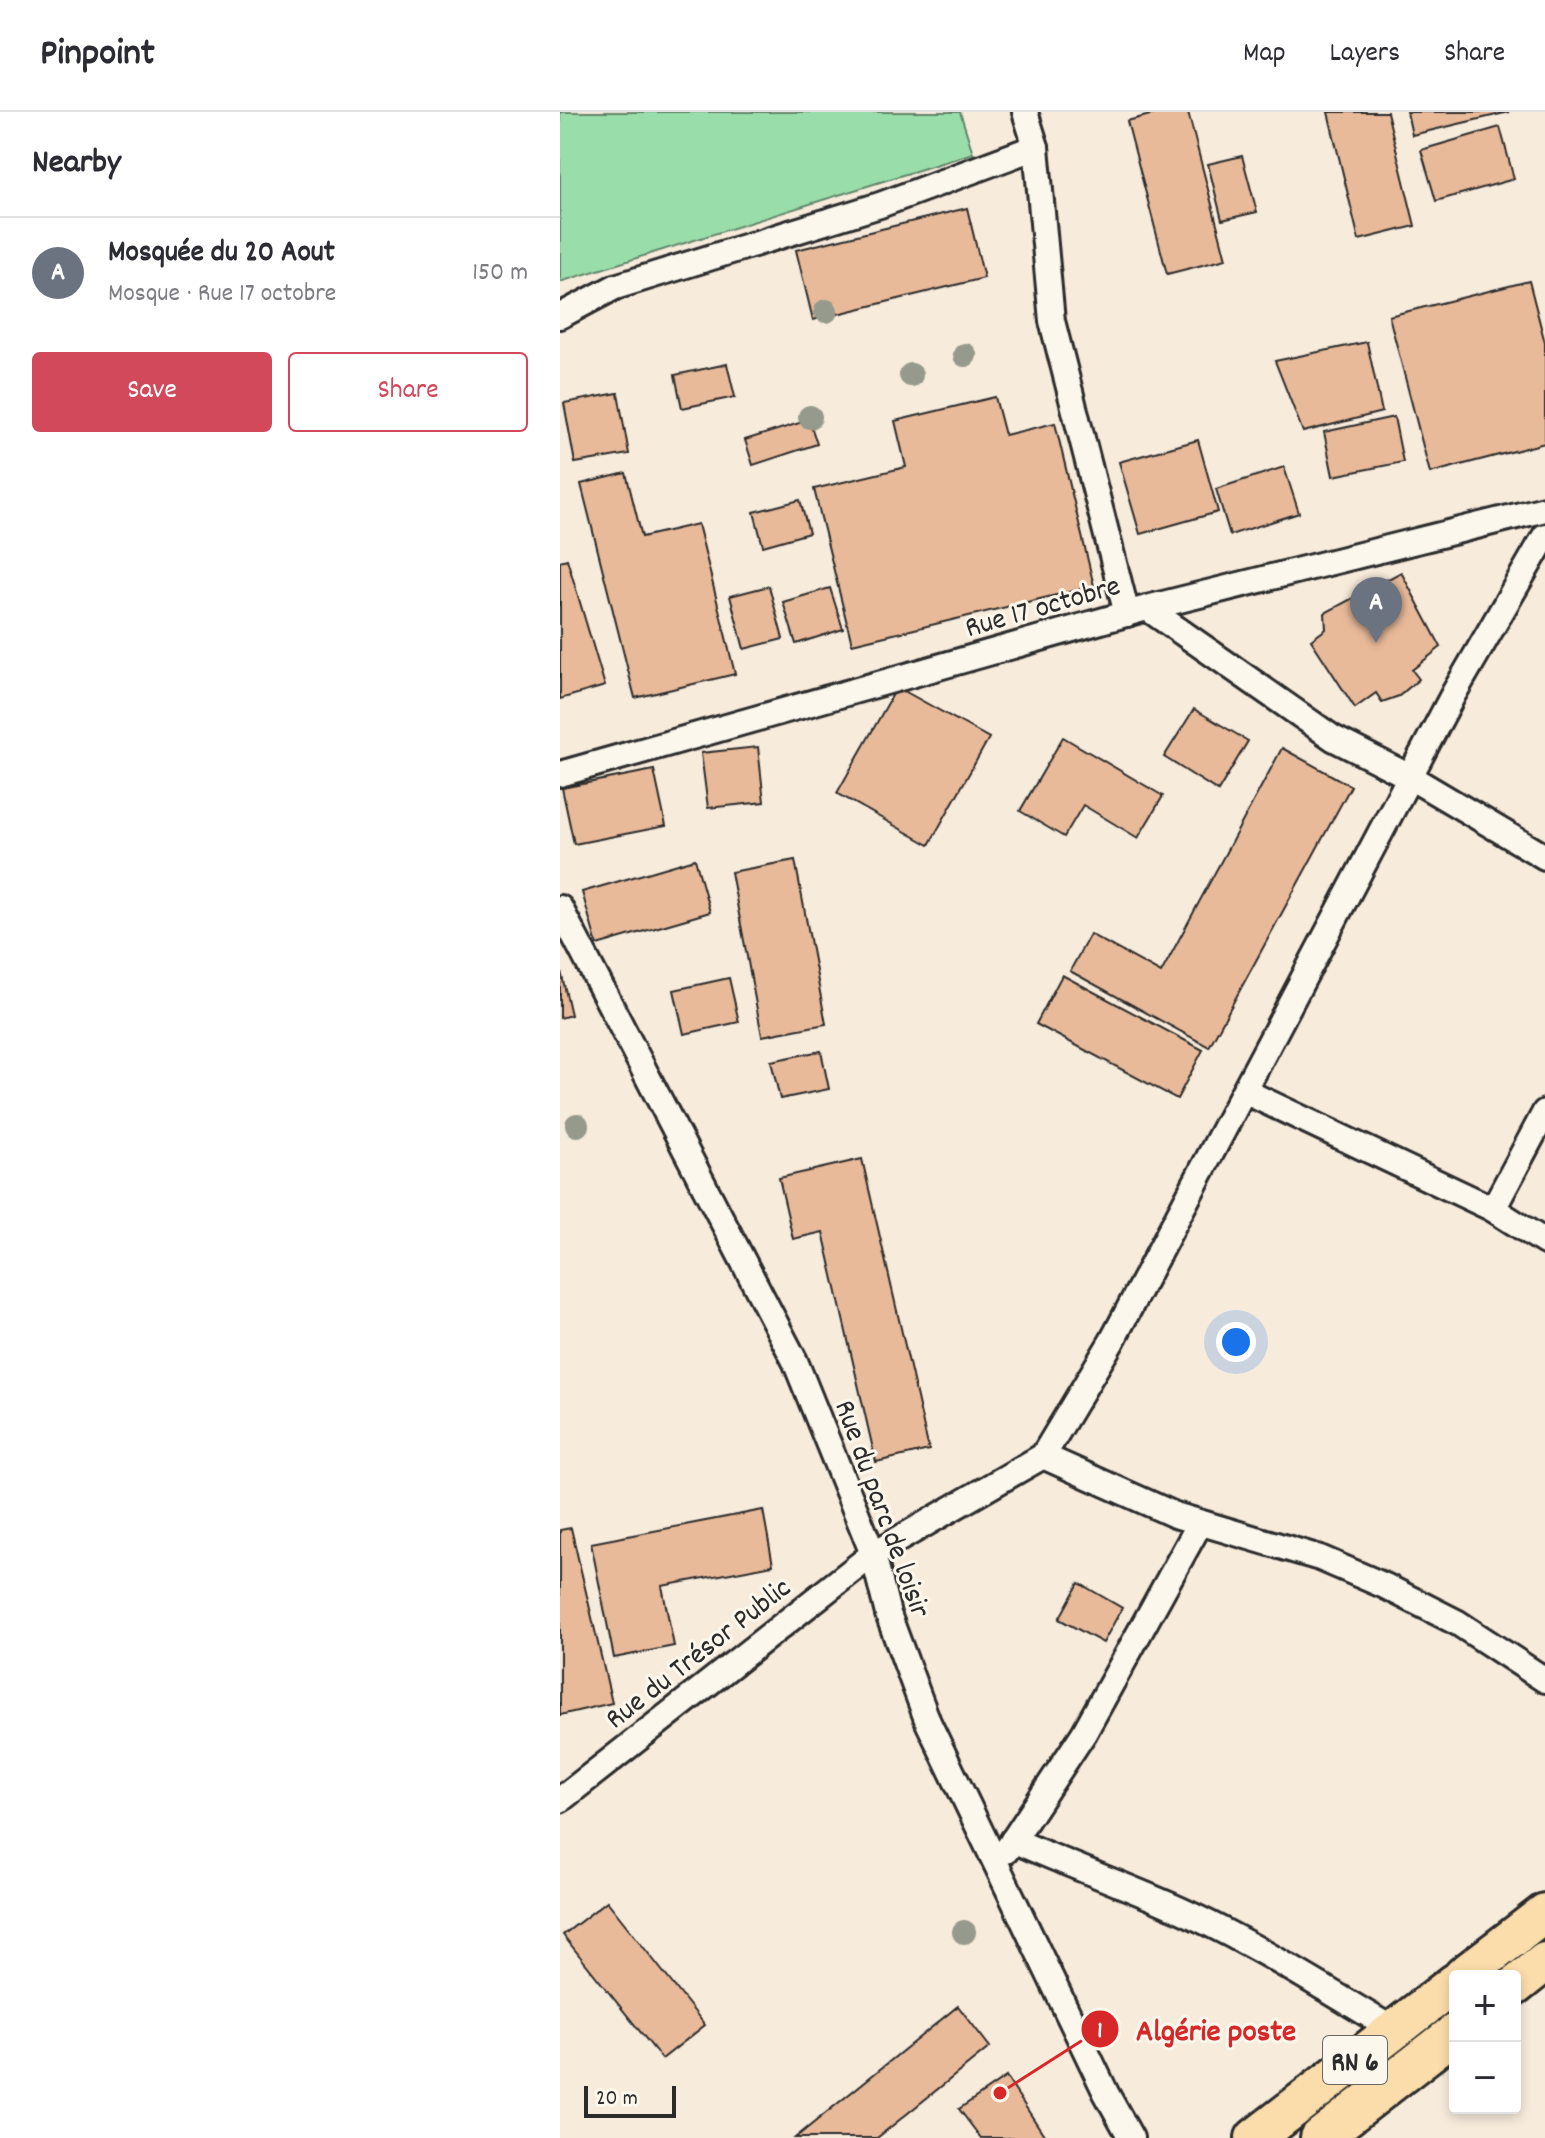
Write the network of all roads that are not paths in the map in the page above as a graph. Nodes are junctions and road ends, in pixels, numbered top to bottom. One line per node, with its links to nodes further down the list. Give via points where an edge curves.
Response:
1 (1025, 112): 2 (street)
2 (1036, 147): 3 (street, via 880,205 615,287); 6 (street, via 1052,321)
3 (560, 316)
4 (1545, 509): 6 (street, Rue 17 octobre)
5 (1545, 536): 8 (street)
6 (1137, 611): 7 (street, Rue 17 octobre); 8 (street, via 1333,738)
7 (560, 774)
8 (1410, 777): 9 (street); 11 (street)
9 (1545, 857)
10 (560, 908): 17 (street, Rue du parc de loisir, via 795,1361)
11 (1244, 1091): 13 (street); 15 (street, via 1112,1341)
12 (1545, 1112): 13 (street)
13 (1493, 1209): 14 (street)
14 (1545, 1242)
15 (1043, 1456): 16 (street); 17 (street, Rue du Trésor Public)
16 (1200, 1523): 18 (street, via 1320,1558 1385,1586 1458,1623); 20 (street, via 1084,1733)
17 (873, 1554): 19 (street, Rue du Trésor Public); 21 (street, Rue du parc de loisir, via 888,1614 928,1722)
18 (1545, 1680)
19 (560, 1800)
20 (1013, 1840): 21 (street); 27 (street, via 1161,1901)
21 (996, 1866): 29 (street, Rue du parc de loisir)
22 (1545, 1913): 24 (main road)
23 (1545, 1962): 25 (main road)
24 (1471, 1970)
25 (1521, 1981)
26 (1449, 1988): 27 (main road, RN 6)
27 (1394, 2030): 30 (main road, RN 6)
28 (1449, 2038): 31 (main road, RN 6)
29 (1131, 2138)
30 (1255, 2138)
31 (1320, 2138)

